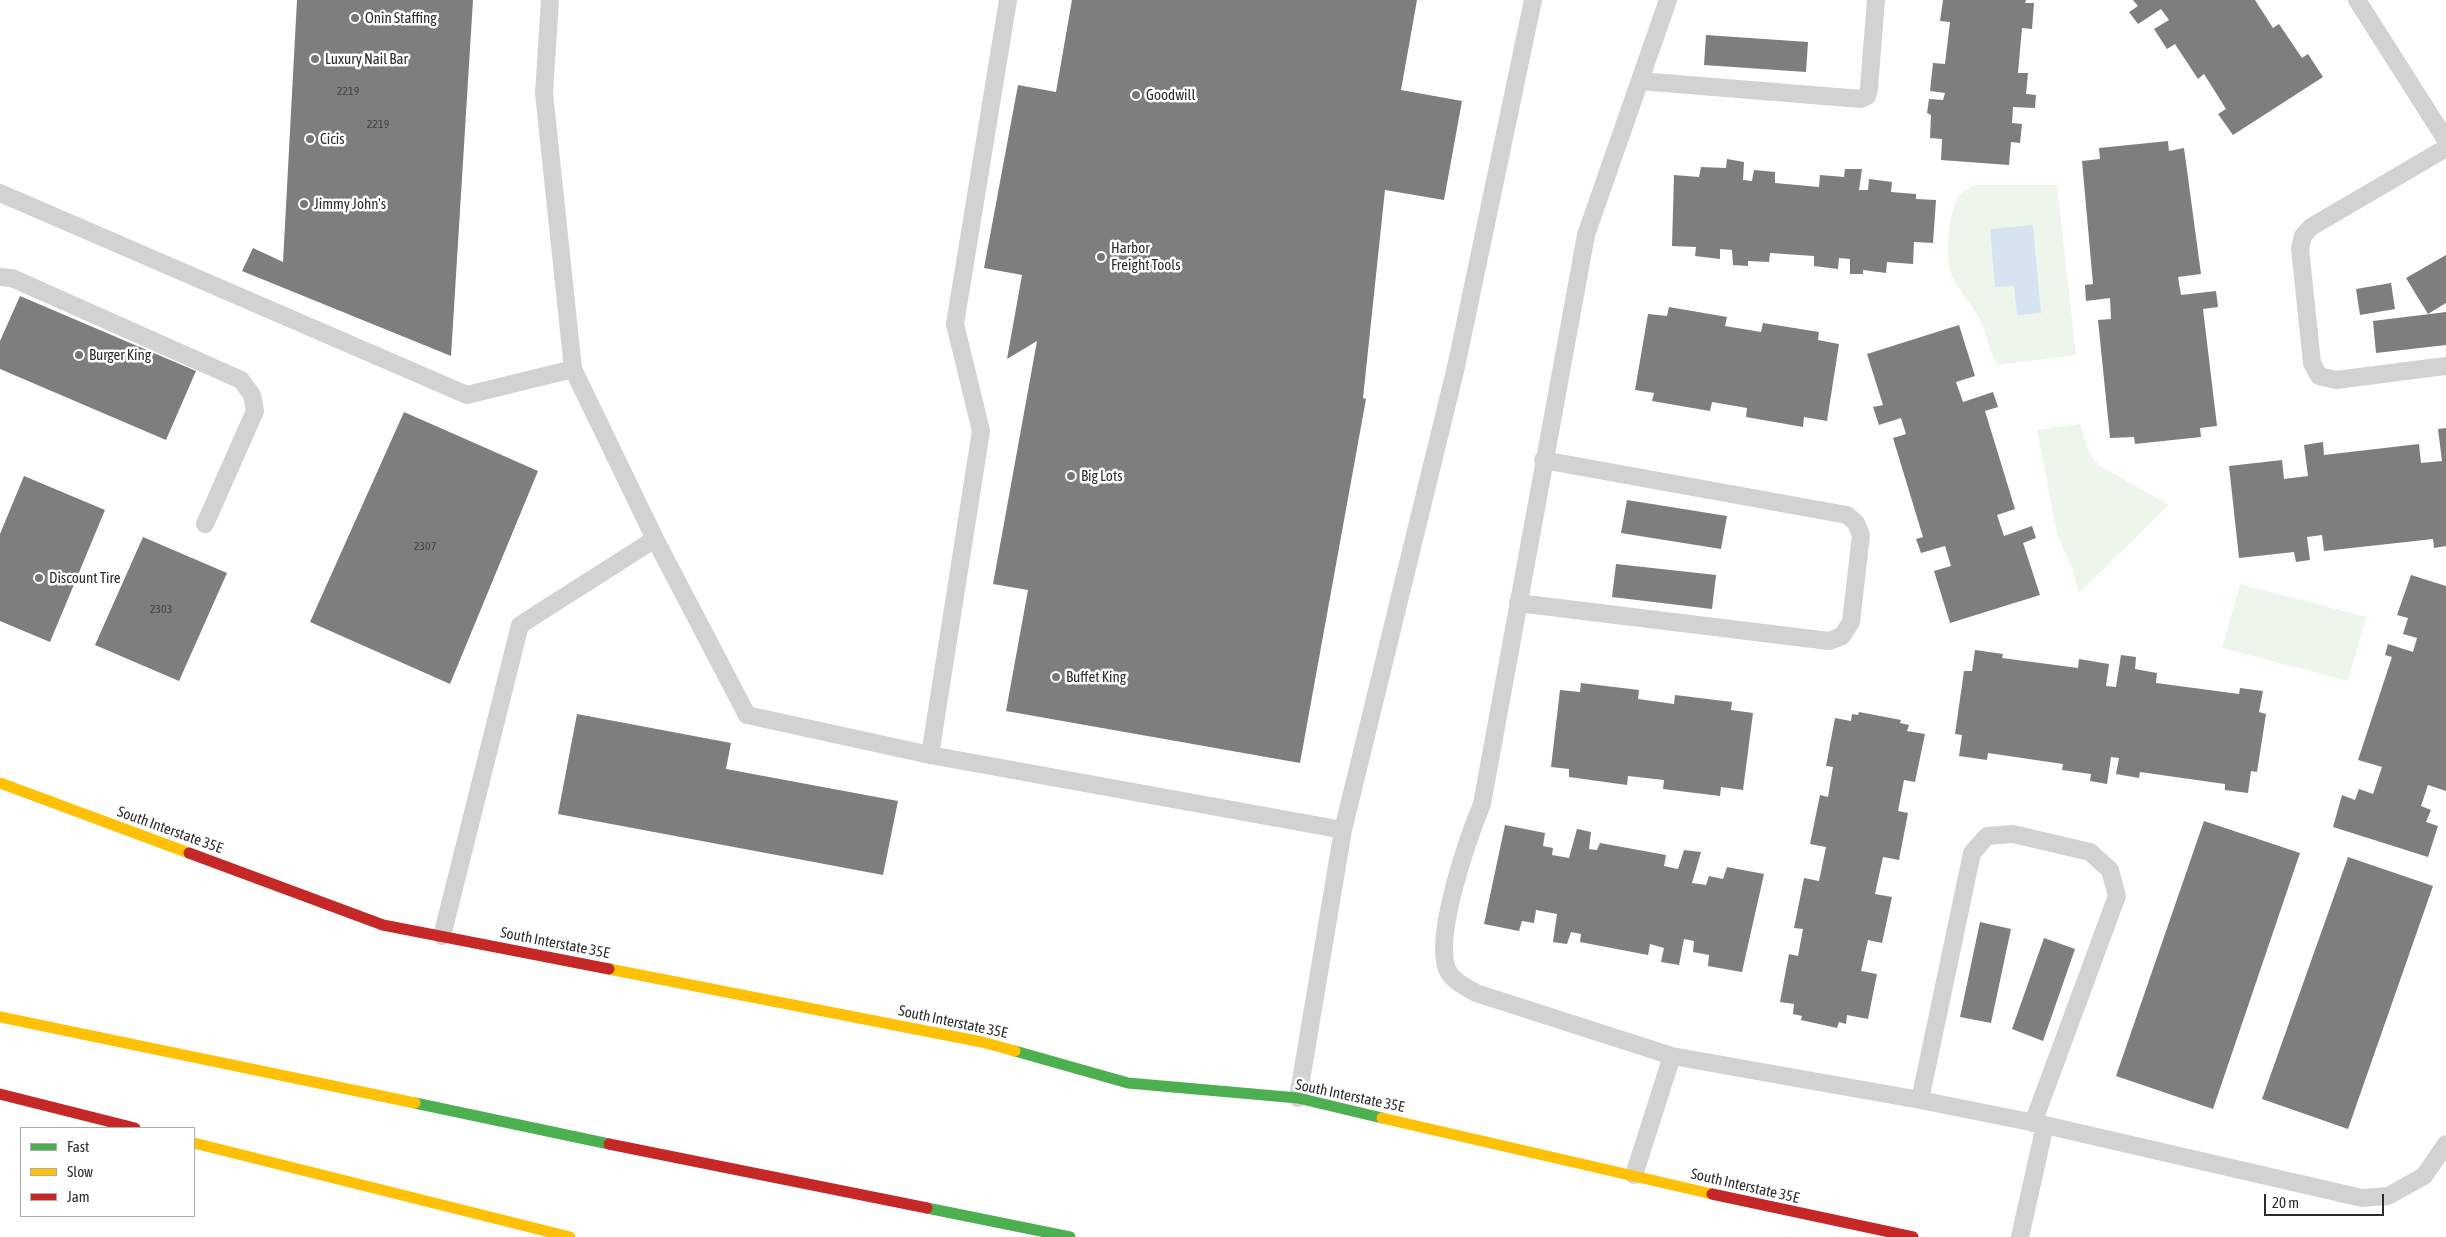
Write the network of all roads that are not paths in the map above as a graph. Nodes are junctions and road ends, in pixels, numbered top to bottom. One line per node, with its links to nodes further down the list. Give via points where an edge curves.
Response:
1 (550, 0): 13 (lane, via 544,93)
2 (1008, 0): 18 (lane, via 955,324 981,431)
3 (1534, 0): 20 (lane, via 1456,367)
4 (1668, 0): 7 (lane)
5 (1876, 0): 7 (lane, via 1869,88 1861,99)
6 (2357, 0): 8 (lane)
7 (1640, 81): 14 (lane, via 1586,235)
8 (2446, 140)
9 (2446, 148): 12 (lane, via 2311,226 2303,236 2300,248 2312,364 2319,376 2336,380)
10 (0, 193): 13 (lane, via 467,395)
11 (0, 277): 15 (lane, via 12,278 241,380 252,396 255,411)
12 (2446, 366)
13 (573, 369): 16 (lane)
14 (1543, 460): 17 (lane); 17 (lane, via 1847,515 1856,523 1861,535 1851,622 1842,636 1829,641)
15 (205, 524)
16 (655, 539): 18 (lane, via 747,715); 21 (lane, via 520,625)
17 (1518, 603): 23 (lane, via 1482,804 1465,846 1445,935 1447,970 1459,983 1476,993)
18 (930, 755): 20 (lane)
19 (0, 783): 21 (main road, South Interstate 35E, via 383,925)
20 (1343, 830): 25 (lane)
21 (442, 936): 25 (main road, South Interstate 35E, via 982,1042 1128,1083)
22 (0, 1017): 33 (main road, via 750,1174)
23 (1672, 1056): 26 (lane); 31 (lane)
24 (0, 1094): 28 (main road)
25 (1298, 1098): 31 (main road, South Interstate 35E)
26 (1920, 1100): 27 (lane); 27 (lane, via 1972,853 1987,836 2013,834 2090,852 2110,870 2116,896)
27 (2039, 1124): 30 (lane, via 2362,1198 2388,1196 2424,1176); 35 (lane)
28 (131, 1127)
29 (195, 1143): 32 (main road)
30 (2446, 1144)
31 (1634, 1175): 34 (main road, South Interstate 35E)
32 (570, 1237)
33 (1070, 1237)
34 (1913, 1237)
35 (2020, 1237)

